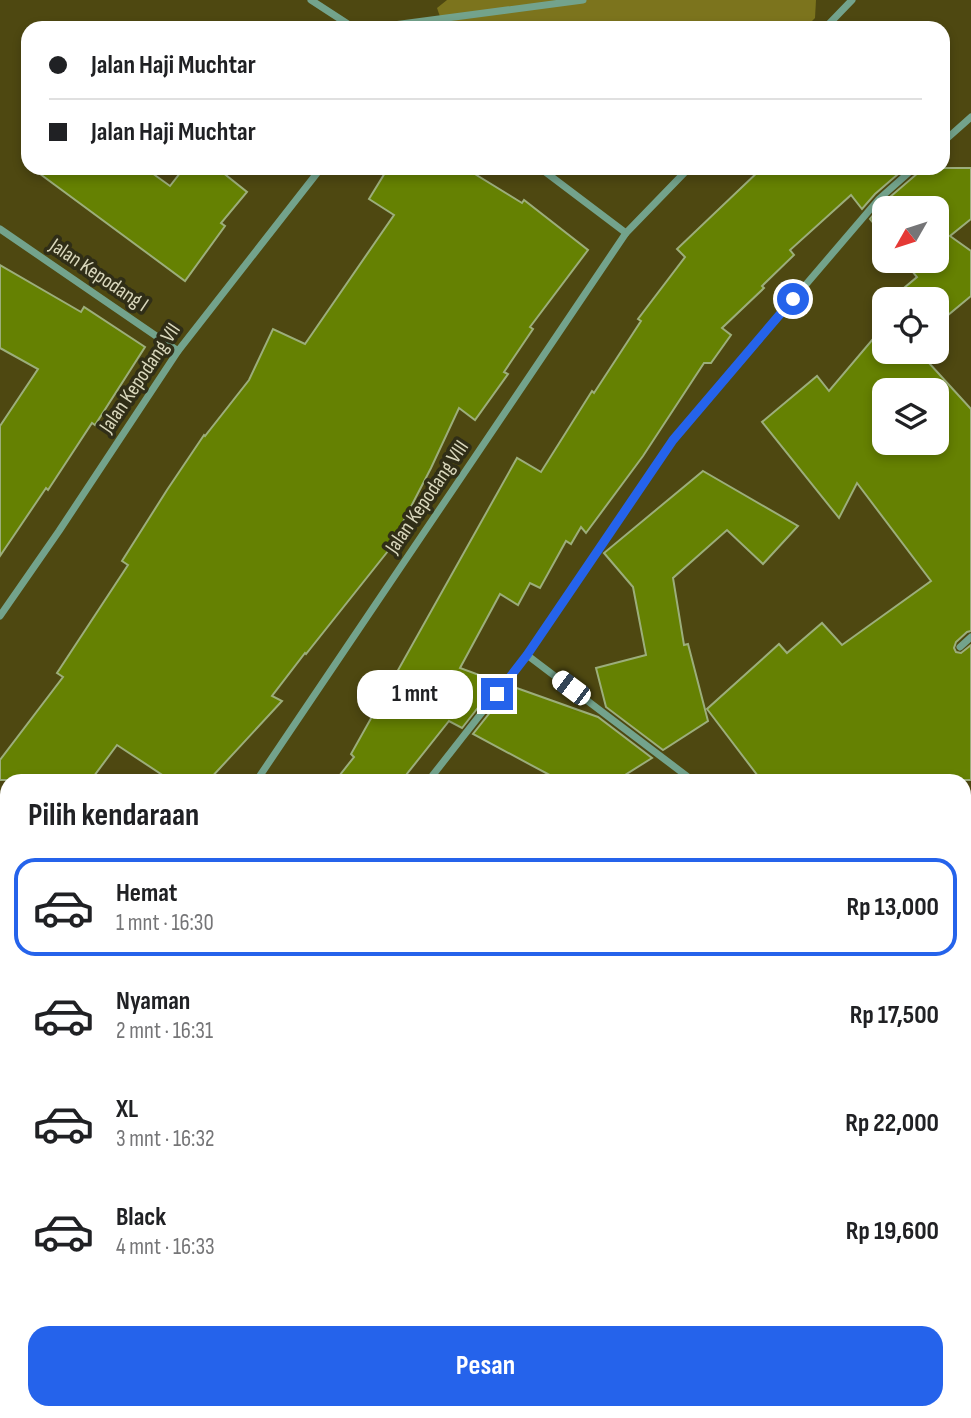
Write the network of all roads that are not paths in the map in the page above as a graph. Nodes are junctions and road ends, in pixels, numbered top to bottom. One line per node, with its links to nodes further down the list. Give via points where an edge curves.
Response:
1 (311, 0): 4 (street)
2 (583, 0): 5 (street)
3 (852, 0): 6 (street)
4 (343, 21)
5 (425, 21)
6 (832, 21)
7 (971, 117): 8 (street)
8 (950, 136)
9 (316, 175): 15 (street, Jalan Kepodang VII)
10 (549, 175): 14 (street)
11 (682, 175): 14 (street, Jalan Kepodang VIII)
12 (906, 175): 19 (street, via 879,199 673,440)
13 (0, 229): 15 (street, Jalan Kepodang I)
14 (626, 233): 20 (street, Jalan Kepodang VIII)
15 (178, 351): 16 (street, Jalan Kepodang VII)
16 (0, 616)
17 (971, 637): 18 (street)
18 (960, 647)
19 (527, 655): 21 (street); 22 (street)
20 (261, 774)
21 (434, 774)
22 (684, 774)

